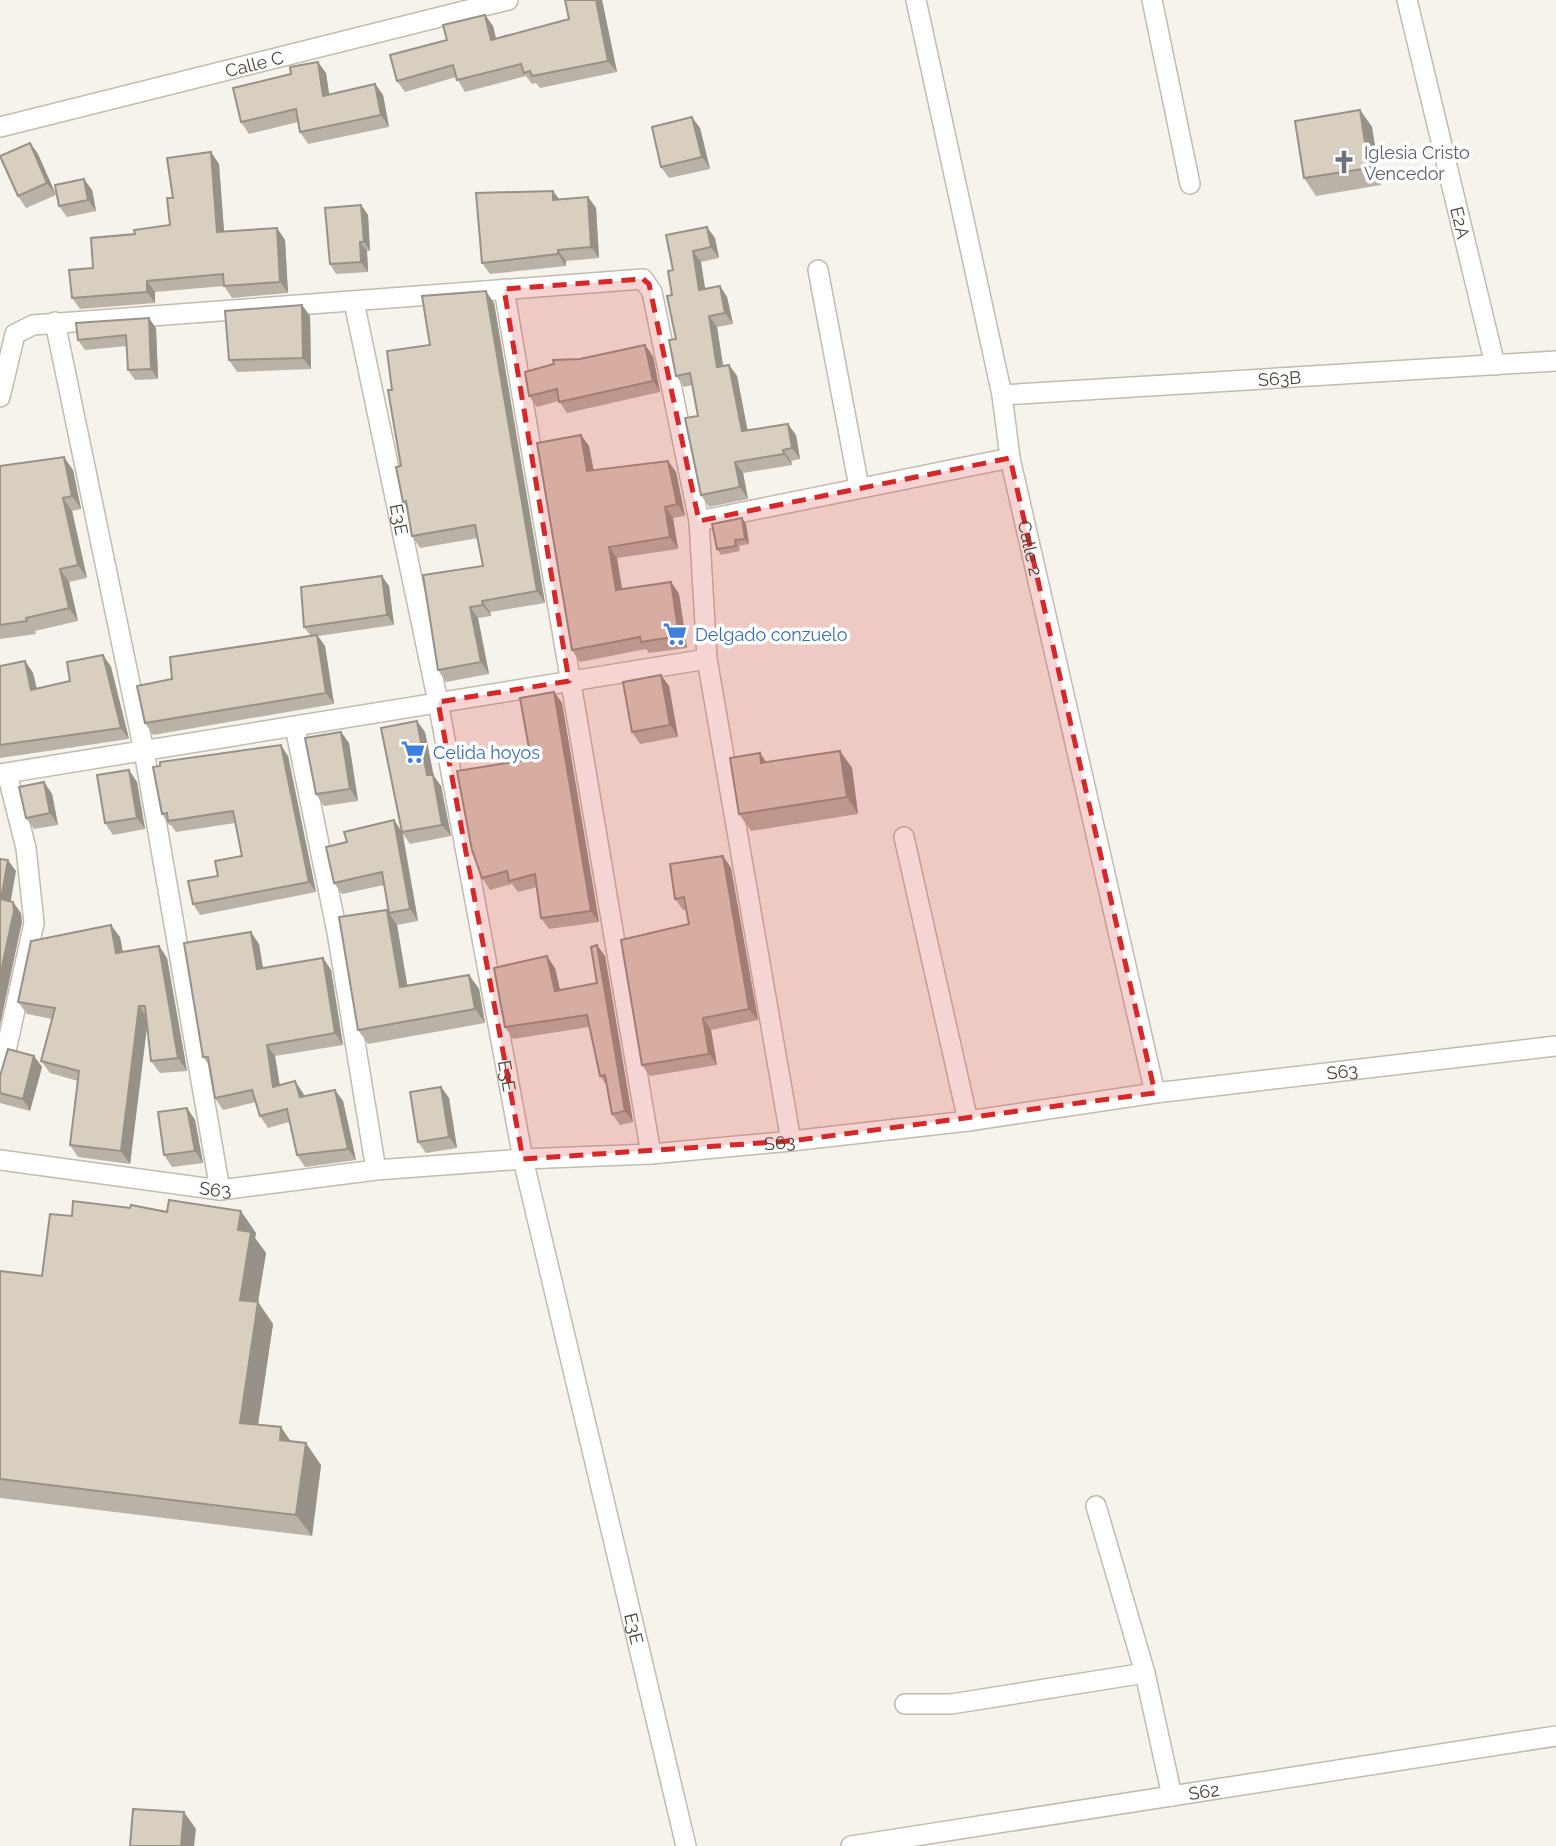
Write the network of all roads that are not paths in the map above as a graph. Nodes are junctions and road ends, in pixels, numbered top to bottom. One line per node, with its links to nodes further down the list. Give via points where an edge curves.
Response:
1 (508, 0): 5 (street, Calle C)
2 (916, 0): 13 (street, Calle 2)
3 (1152, 0): 6 (street)
4 (1407, 0): 12 (street, E2A)
5 (0, 127)
6 (1190, 184)
7 (818, 270): 16 (street)
8 (504, 289): 9 (street); 17 (street, via 643,279 649,284); 19 (street)
9 (354, 302): 10 (street); 20 (street, E3E)
10 (55, 322): 14 (street, via 15,334); 22 (street)
11 (1556, 361): 12 (street, S63B)
12 (1495, 365): 13 (street, S63B)
13 (1002, 395): 15 (street, Calle 2)
14 (0, 397)
15 (1010, 458): 16 (street); 27 (street, Calle 2)
16 (859, 487): 17 (street)
17 (699, 521): 18 (street)
18 (707, 659): 19 (street); 29 (street)
19 (569, 681): 20 (street); 30 (street)
20 (439, 702): 21 (street); 31 (street, E3E)
21 (295, 727): 22 (street); 33 (street, via 337,932)
22 (144, 751): 23 (street); 34 (street)
23 (4, 773): 26 (street, via 26,848 34,923)
24 (904, 837): 28 (street)
25 (1556, 1046): 27 (street, S63)
26 (0, 1078)
27 (1155, 1093): 28 (street, S63)
28 (968, 1121): 29 (street, S63)
29 (791, 1141): 30 (street, S63)
30 (651, 1154): 31 (street, S63)
31 (523, 1159): 33 (street, S63); 41 (street, E3E)
32 (0, 1160): 34 (street, S63)
33 (376, 1170): 34 (street, S63)
34 (220, 1190)
35 (1096, 1506): 36 (street)
36 (1145, 1673): 37 (street, via 951,1704); 39 (street)
37 (905, 1704)
38 (1556, 1736): 39 (street, S62)
39 (1172, 1796): 40 (street, S62)
40 (890, 1843): 42 (street, S62)
41 (686, 1846)
42 (851, 1846)

